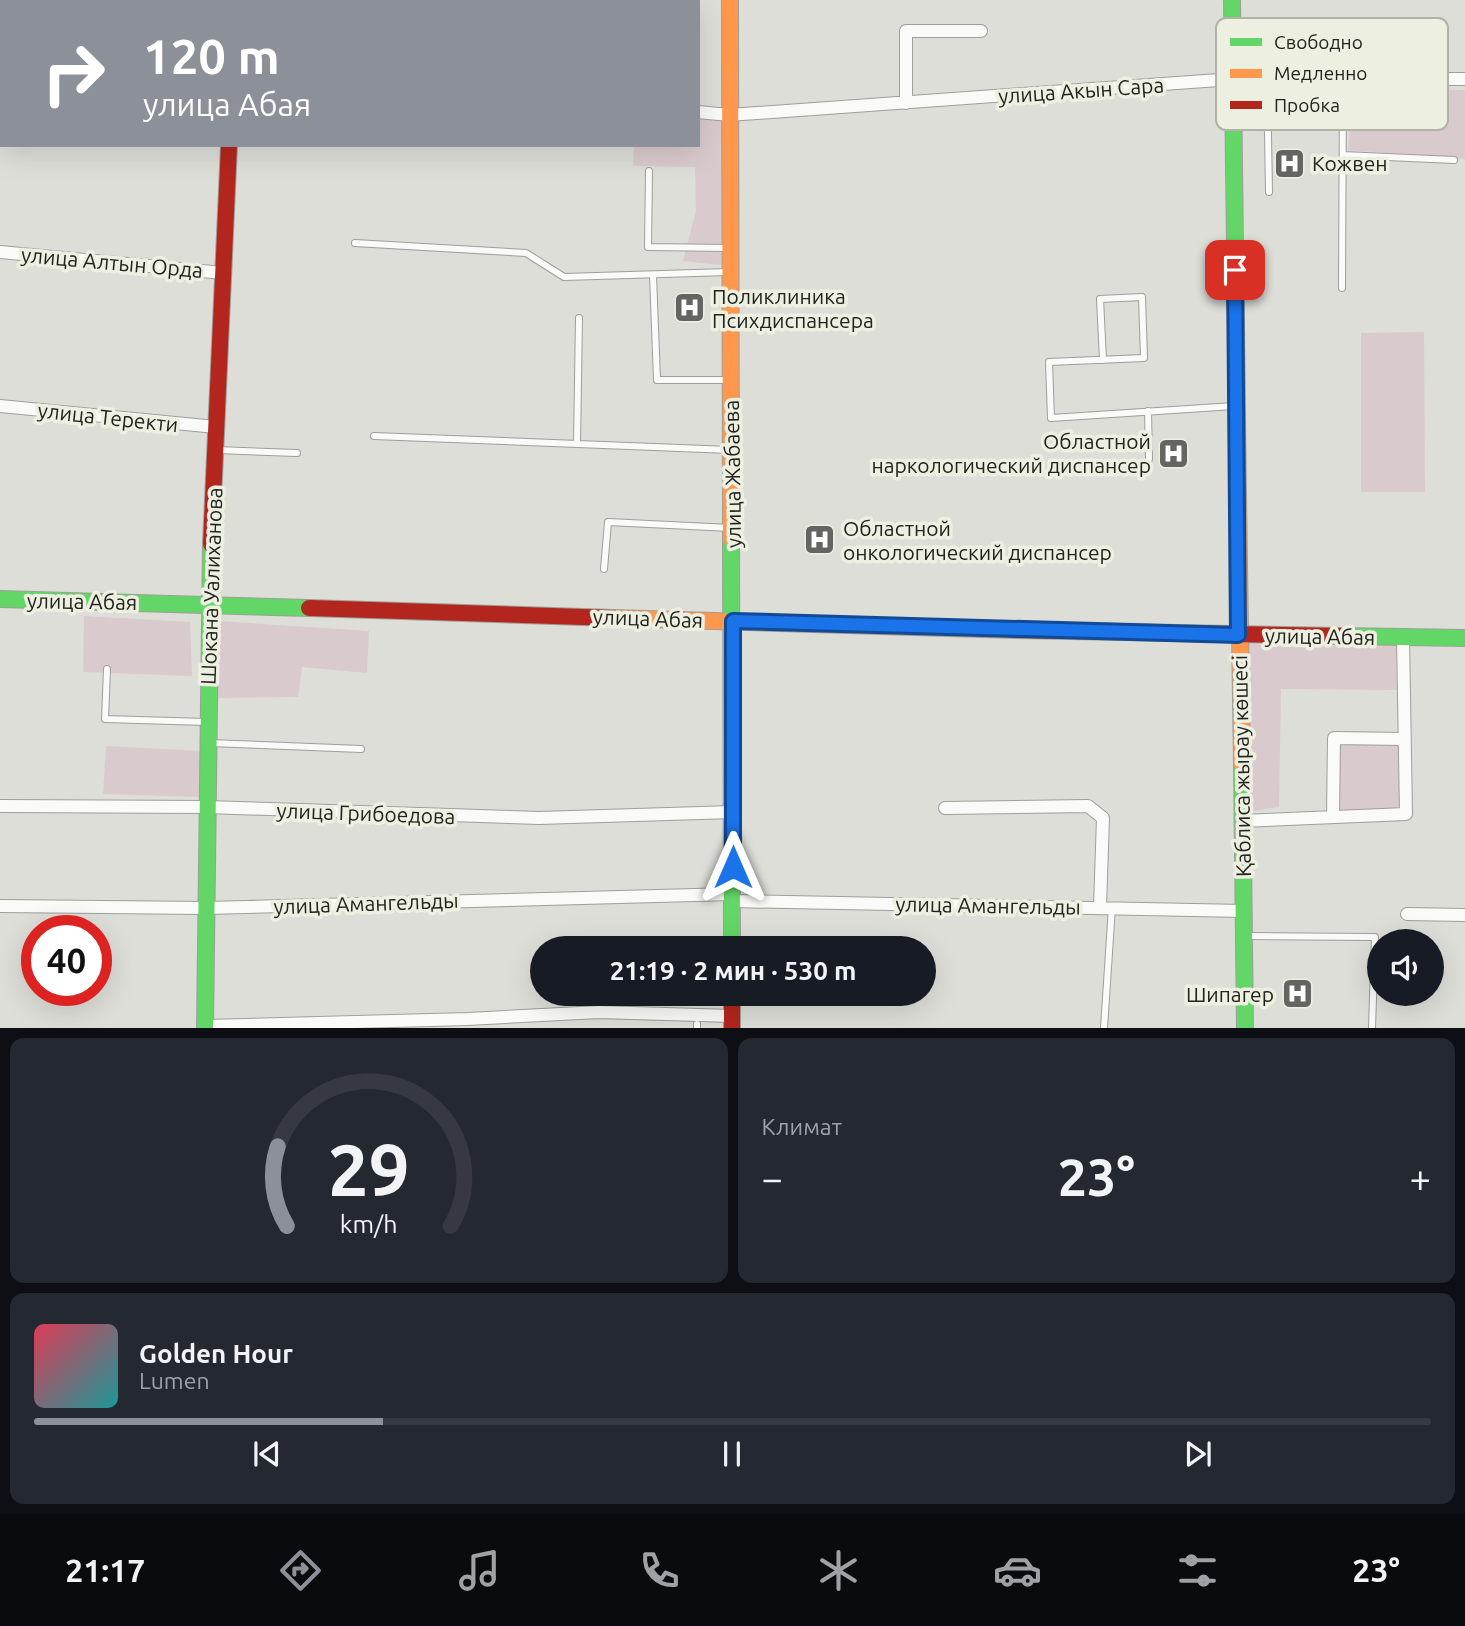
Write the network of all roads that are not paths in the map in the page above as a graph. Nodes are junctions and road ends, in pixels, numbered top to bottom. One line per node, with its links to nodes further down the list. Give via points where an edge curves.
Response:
1 (730, 0): 8 (street, улица Жабаева)
2 (1232, 0): 3 (street, Қаблиса жырау көшесі)
3 (1232, 18)
4 (981, 31): 6 (street, via 906,31)
5 (1216, 80): 6 (street, улица Акын Сара)
6 (906, 103): 8 (street, улица Акын Сара)
7 (700, 113): 8 (street, улица Акын Сара)
8 (729, 115): 18 (street, улица Жабаева)
9 (1233, 130): 27 (street, Қаблиса жырау көшесі)
10 (1268, 130): 16 (lane)
11 (1343, 130): 13 (lane)
12 (229, 147): 21 (street, Шокана Уалиханова)
13 (1343, 155): 14 (lane); 23 (lane)
14 (1454, 160)
15 (649, 171): 18 (lane, via 648,247)
16 (1269, 192)
17 (355, 243): 22 (lane, via 526,253 564,277)
18 (730, 248): 20 (street, улица Жабаева)
19 (0, 252): 21 (street, улица Алтын Орда)
20 (730, 272): 22 (lane); 26 (street, улица Жабаева)
21 (223, 273): 30 (street, Шокана Уалиханова)
22 (653, 275): 26 (lane, via 657,380)
23 (1342, 288)
24 (579, 318): 32 (lane)
25 (1103, 360): 25 (lane, via 1144,358 1142,297 1100,299); 29 (lane, via 1049,362 1051,418)
26 (731, 380): 34 (street, улица Жабаева)
27 (1236, 405): 29 (lane); 42 (street, Қаблиса жырау көшесі)
28 (0, 406): 30 (street, улица Теректи)
29 (1148, 411): 36 (lane)
30 (216, 427): 33 (street, Шокана Уалиханова)
31 (374, 436): 32 (lane)
32 (577, 444): 34 (lane)
33 (215, 450): 35 (lane); 40 (street, Шокана Уалиханова)
34 (732, 450): 37 (street, улица Жабаева)
35 (297, 453)
36 (1149, 459)
37 (732, 528): 38 (lane, via 608,522); 41 (street, улица Жабаева)
38 (604, 569)
39 (0, 599): 40 (street, улица Абая)
40 (208, 604): 41 (street, улица Абая); 46 (street, Шокана Уалиханова)
41 (733, 621): 42 (street, улица Абая); 53 (street, улица Жабаева)
42 (1238, 635): 43 (street, улица Абая); 55 (street, Қаблиса жырау көшесі)
43 (1403, 637): 44 (street, улица Абая); 47 (street)
44 (1465, 638)
45 (107, 669): 46 (lane, via 106,719)
46 (208, 722): 48 (street, Шокана Уалиханова)
47 (1405, 739): 54 (street, via 1406,814); 54 (street, via 1334,738)
48 (207, 743): 49 (lane); 51 (street, Шокана Уалиханова)
49 (361, 749)
50 (0, 806): 51 (street, улица Грибоедова)
51 (207, 807): 53 (street, улица Грибоедова, via 539,818); 59 (street, Шокана Уалиханова)
52 (945, 808): 58 (street, via 1088,806 1103,818)
53 (733, 812): 56 (street, улица Жабаева)
54 (1333, 817): 55 (street)
55 (1242, 821): 60 (street, Қаблиса жырау көшесі)
56 (732, 897): 58 (street, улица Амангельды); 59 (street, улица Амангельды); 63 (street, улица Жабаева)
57 (0, 905): 59 (street, улица Амангельды)
58 (1106, 907): 60 (street, улица Амангельды); 67 (lane)
59 (206, 908): 66 (street, Шокана Уалиханова)
60 (1244, 911): 64 (street, Қаблиса жырау көшесі)
61 (1407, 914): 62 (street)
62 (1465, 915)
63 (732, 936)
64 (1244, 936): 68 (street, Қаблиса жырау көшесі); 69 (lane, via 1375,937)
65 (732, 1022): 66 (street, via 599,1012)
66 (205, 1026)
67 (1104, 1027)
68 (1245, 1027)
69 (1373, 1027)

